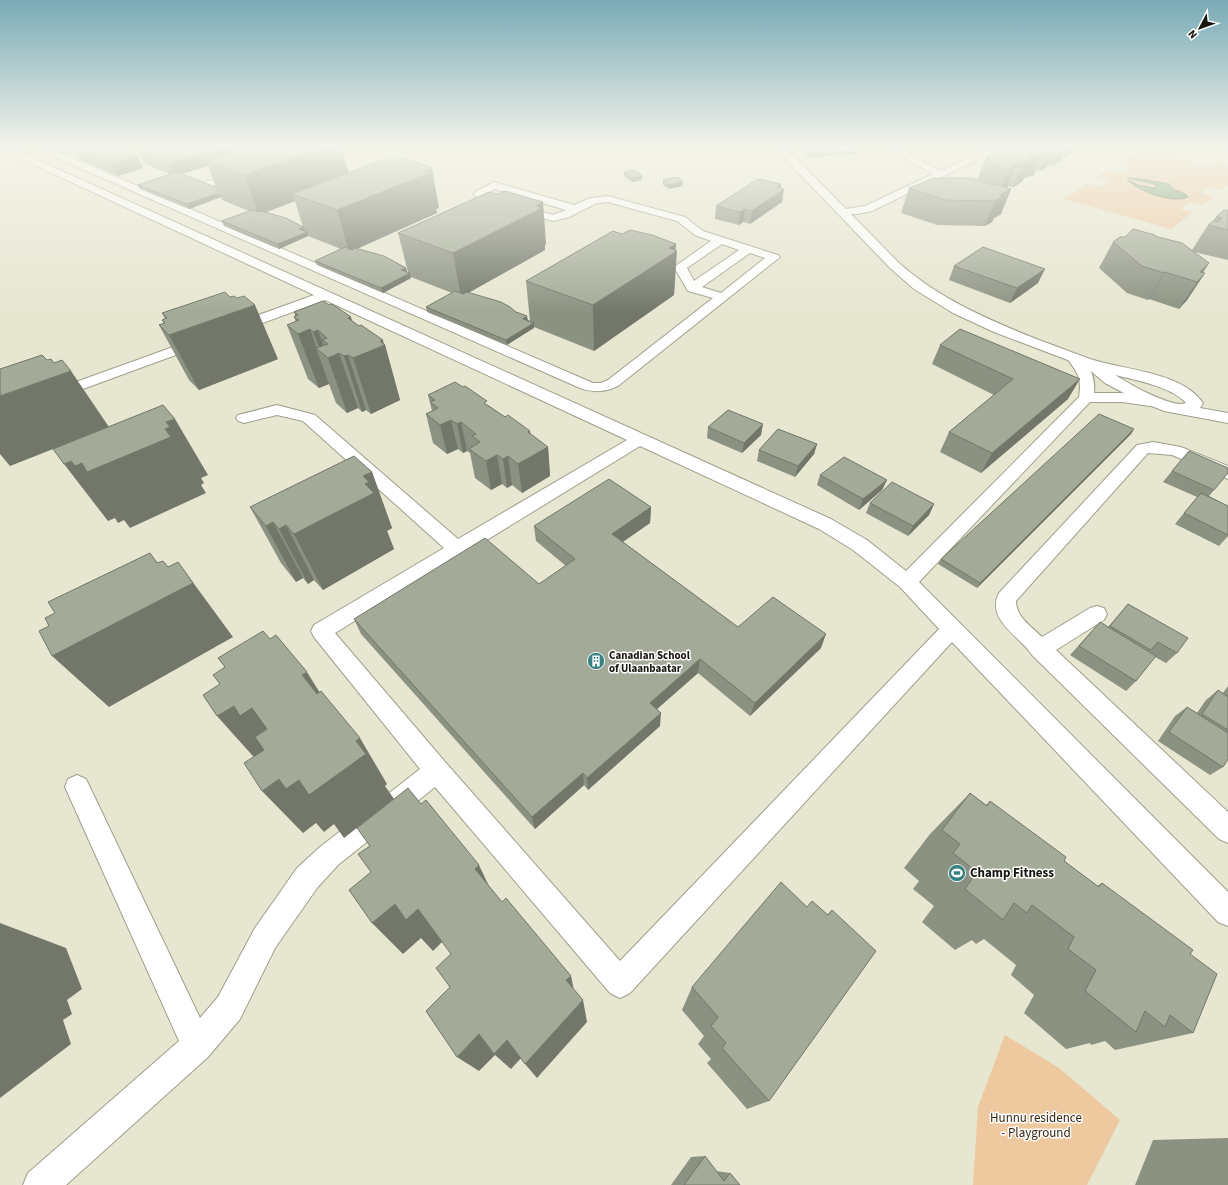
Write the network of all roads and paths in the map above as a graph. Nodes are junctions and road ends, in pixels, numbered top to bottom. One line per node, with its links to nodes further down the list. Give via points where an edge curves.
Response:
1 (123, 202): 10 (street)
2 (155, 202): 10 (street)
3 (167, 202): 17 (street, via 595,388 613,383)
4 (498, 202): 11 (street, via 553,218)
5 (552, 202): 11 (street)
6 (590, 202): 11 (street)
7 (620, 202): 13 (street, via 680,219 699,233)
8 (834, 202): 12 (street)
9 (882, 202): 12 (street, via 868,209)
10 (136, 208): 16 (street)
11 (575, 209)
12 (844, 212): 20 (street, via 891,262 918,286 986,323)
13 (720, 240): 14 (street); 15 (street, via 680,267)
14 (748, 249): 15 (street); 17 (street, via 774,257)
15 (692, 288): 17 (street)
16 (326, 295): 18 (street); 30 (street)
17 (722, 297)
18 (226, 332)
19 (211, 337): 24 (street)
20 (1074, 358): 21 (street); 25 (street, via 1084,369 1089,381)
21 (1092, 365): 22 (street); 23 (street)
22 (1128, 373): 23 (street, via 1114,374); 27 (street, via 1178,389)
23 (1114, 381): 26 (street)
24 (44, 398)
25 (1086, 398): 26 (street, via 1126,397); 33 (street)
26 (1157, 402): 27 (street, via 1171,408)
27 (1188, 403): 28 (street)
28 (1228, 416)
29 (244, 418): 32 (street, via 278,410 309,418)
30 (640, 439): 32 (street); 33 (street, via 825,524 860,545)
31 (1228, 473): 36 (street, via 1168,448 1143,449 1006,599 1010,619)
32 (457, 549): 37 (street, via 321,631)
33 (907, 582): 35 (street)
34 (1096, 614): 36 (street)
35 (952, 629): 37 (street, via 620,983); 40 (street)
36 (1040, 649): 39 (street)
37 (437, 770): 41 (street, via 329,856 307,878 265,938 229,1008)
38 (77, 787): 41 (street)
39 (1223, 818)
40 (1228, 912)
41 (197, 1046): 42 (street)
42 (40, 1185)

